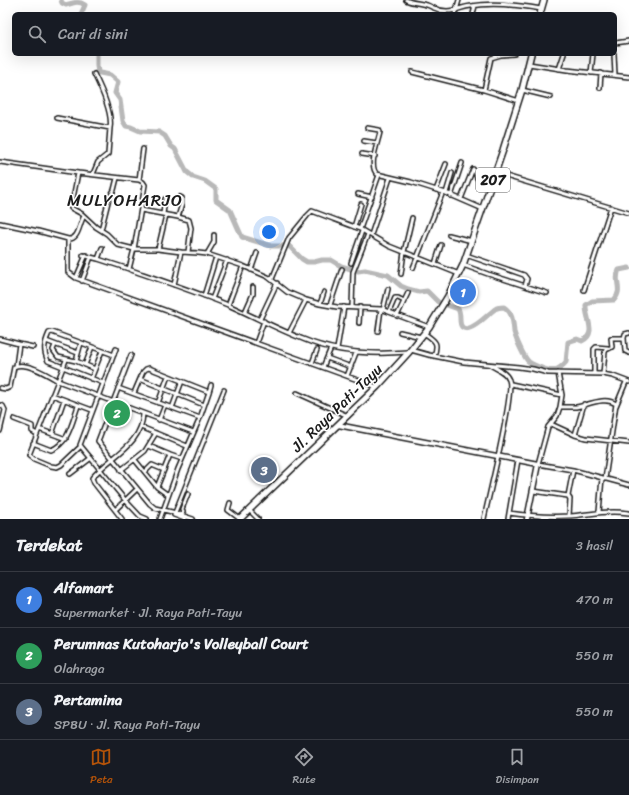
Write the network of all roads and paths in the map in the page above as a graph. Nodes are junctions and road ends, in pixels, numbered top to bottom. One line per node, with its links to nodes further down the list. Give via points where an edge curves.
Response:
1 (406, 0): 5 (street)
2 (429, 0): 5 (street)
3 (459, 0): 7 (street)
4 (544, 0): 9 (main road)
5 (428, 6): 7 (street, via 437,10)
6 (475, 6): 7 (street); 8 (street); 9 (street, via 510,5)
7 (456, 12)
8 (473, 12)
9 (541, 12)
10 (629, 41): 11 (street)
11 (617, 43)
12 (498, 56): 26 (street, via 491,58)
13 (530, 56): 17 (main road, 207)
14 (563, 56): 18 (street)
15 (593, 56): 20 (street)
16 (614, 56): 23 (street)
17 (529, 64): 18 (street); 27 (main road, 207)
18 (559, 69): 20 (street)
19 (412, 72): 26 (street)
20 (591, 73): 21 (street)
21 (601, 73): 23 (street); 25 (street)
22 (94, 74): 31 (street, via 110,114)
23 (614, 74): 24 (street)
24 (629, 76)
25 (600, 88)
26 (484, 90): 29 (street)
27 (522, 90): 28 (street); 29 (main road, 207)
28 (551, 97)
29 (519, 101): 43 (main road, 207)
30 (57, 118): 31 (street)
31 (110, 128): 44 (street, via 108,154 98,162)
32 (367, 128): 34 (street, via 379,130)
33 (364, 141): 34 (street)
34 (377, 143): 37 (street)
35 (142, 149): 48 (street)
36 (362, 154): 37 (street)
37 (375, 156): 45 (street, via 373,168)
38 (0, 162): 41 (street)
39 (462, 163): 53 (street)
40 (446, 164): 50 (street)
41 (78, 173): 44 (street); 64 (street, via 70,207)
42 (452, 173): 51 (street)
43 (496, 173): 49 (main road, 207); 59 (street)
44 (94, 174): 46 (street)
45 (379, 175): 47 (street); 55 (street)
46 (117, 178): 48 (street); 69 (street)
47 (390, 178): 50 (street); 72 (street)
48 (139, 180): 61 (street, via 145,185)
49 (492, 183): 57 (street, via 477,178 476,172 472,169); 60 (main road, 207)
50 (436, 190): 51 (street)
51 (444, 193): 53 (street); 88 (street)
52 (358, 194): 55 (street)
53 (451, 196): 57 (street)
54 (180, 197): 65 (street, via 182,202)
55 (372, 197): 70 (street)
56 (165, 199): 63 (street)
57 (461, 199): 60 (street)
58 (361, 204): 68 (street)
59 (611, 207): 62 (street); 109 (street)
60 (483, 209): 75 (main road, 207)
61 (141, 210): 63 (street); 78 (street)
62 (629, 213)
63 (165, 215): 65 (street); 79 (street)
64 (84, 216): 69 (street); 74 (street, via 76,237)
65 (178, 217): 81 (street, via 188,220 191,225)
66 (412, 218): 82 (street)
67 (0, 223): 74 (street)
68 (354, 227): 70 (street); 102 (street, via 312,211 289,238)
69 (101, 230): 78 (street, via 120,246)
70 (361, 230): 72 (street); 91 (street)
71 (214, 235): 84 (street, via 214,242)
72 (369, 235): 82 (street); 121 (street, via 354,270)
73 (449, 235): 75 (street)
74 (68, 239): 101 (street, via 68,272)
75 (472, 242): 85 (main road, 207)
76 (442, 245): 92 (street)
77 (102, 248): 89 (street)
78 (134, 249): 79 (street); 96 (street)
79 (158, 249): 80 (street)
80 (181, 252): 81 (street); 105 (street)
81 (188, 252): 84 (street)
82 (404, 252): 88 (street); 99 (street)
83 (257, 253): 98 (street)
84 (207, 254): 87 (street)
85 (466, 255): 93 (main road, 207); 106 (street, via 524,275 527,279)
86 (91, 257): 89 (street); 101 (street, via 85,255); 103 (street)
87 (216, 257): 90 (street); 113 (street)
88 (417, 257): 92 (street); 95 (street)
89 (98, 259): 96 (street)
90 (227, 260): 94 (street); 114 (street)
91 (351, 263)
92 (435, 264): 100 (street)
93 (463, 265): 100 (main road, 207); 106 (street)
94 (243, 266): 98 (street); 118 (street)
95 (413, 268)
96 (129, 269): 105 (street)
97 (342, 269): 119 (street)
98 (251, 270): 102 (street)
99 (402, 274)
100 (459, 274): 130 (main road, Jl. Raya Pati-Tayu / 207)
101 (76, 278): 103 (street)
102 (272, 279): 104 (street)
103 (82, 280): 139 (street)
104 (277, 283): 115 (street, via 287,292); 127 (street)
105 (174, 285): 113 (street)
106 (525, 286): 112 (street)
107 (253, 287): 124 (street, via 253,294)
108 (388, 289): 123 (street)
109 (584, 290)
110 (324, 292): 117 (street)
111 (408, 293): 116 (street)
112 (547, 293)
113 (204, 296): 114 (street)
114 (212, 299): 118 (street)
115 (306, 300): 117 (street); 133 (street)
116 (404, 301): 125 (street, via 395,298); 126 (street)
117 (320, 304): 119 (street)
118 (228, 305): 124 (street)
119 (330, 305): 120 (street)
120 (344, 307): 121 (street); 148 (street)
121 (352, 307): 122 (street)
122 (360, 308): 123 (street); 129 (street)
123 (382, 310): 125 (street); 131 (street)
124 (245, 312): 127 (street)
125 (389, 312): 126 (street)
126 (397, 316): 130 (street)
127 (260, 319): 128 (street)
128 (264, 321): 133 (street); 139 (street)
129 (359, 323)
130 (428, 327): 135 (main road, Jl. Raya Pati-Tayu)
131 (378, 331)
132 (400, 332): 135 (street)
133 (289, 333): 145 (street)
134 (629, 333): 136 (street, via 625,334)
135 (422, 335): 151 (main road, Jl. Raya Pati-Tayu); 157 (street, via 437,345)
136 (624, 338): 146 (street, via 611,338 612,347); 154 (street, via 625,351)
137 (0, 339): 141 (street)
138 (46, 341): 140 (street, via 52,332); 142 (street); 167 (street, via 46,360)
139 (256, 342): 161 (street)
140 (81, 343): 144 (street); 153 (street)
141 (19, 344): 143 (street); 164 (street)
142 (55, 345): 153 (street); 159 (street, via 54,353)
143 (33, 347)
144 (92, 347): 150 (street); 163 (street)
145 (331, 348): 148 (street); 158 (street)
146 (608, 348): 170 (street, via 594,349); 171 (street, via 605,352)
147 (116, 349): 155 (street)
148 (337, 349): 152 (street)
149 (317, 350): 161 (street)
150 (102, 351): 155 (street); 168 (street)
151 (410, 351): 152 (street); 157 (street); 182 (main road, Jl. Raya Pati-Tayu)
152 (356, 352): 166 (street)
153 (78, 353): 160 (street)
154 (629, 353)
155 (114, 355): 179 (street)
156 (131, 355): 184 (street)
157 (434, 356): 162 (street)
158 (327, 358): 165 (street); 166 (street)
159 (66, 360): 160 (street); 167 (street)
160 (76, 361): 163 (street)
161 (312, 363): 165 (street)
162 (487, 364): 169 (street); 180 (street, via 502,371)
163 (85, 365): 168 (street)
164 (16, 366): 176 (street, via 31,368); 183 (street, via 10,387)
165 (323, 367): 173 (street)
166 (351, 367): 173 (street)
167 (62, 368): 174 (street); 176 (street)
168 (95, 369): 174 (street)
169 (558, 374): 170 (street); 192 (street)
170 (594, 374): 171 (street)
171 (603, 374): 178 (street)
172 (168, 376): 175 (street, via 149,368 143,372); 177 (street); 185 (street)
173 (347, 376): 182 (street)
174 (91, 379): 179 (street)
175 (140, 380): 185 (street); 188 (street)
176 (58, 381): 191 (street); 193 (street)
177 (182, 381): 187 (street); 190 (street)
178 (627, 382): 202 (street)
179 (103, 383): 193 (street)
180 (510, 384): 192 (street); 230 (street)
181 (211, 385): 187 (street)
182 (377, 387): 207 (main road, Jl. Raya Pati-Tayu)
183 (0, 388)
184 (118, 388): 188 (street); 195 (street)
185 (163, 389): 190 (street); 196 (street)
186 (224, 390): 259 (street)
187 (209, 392): 200 (street)
188 (134, 393): 196 (street)
189 (297, 393): 207 (street)
190 (177, 394): 200 (street); 204 (street)
191 (52, 395): 194 (street); 215 (street)
192 (562, 395): 203 (street)
193 (98, 396): 195 (street); 205 (street)
194 (64, 400): 201 (street); 220 (street)
195 (113, 403): 206 (street); 232 (street, via 98,440)
196 (158, 403): 199 (street)
197 (584, 404): 202 (street, via 607,402 615,403); 203 (street); 221 (street)
198 (0, 405): 210 (street, via 4,408)
199 (165, 405): 204 (street); 211 (street)
200 (204, 405): 208 (street)
201 (78, 406): 205 (street); 222 (street)
202 (616, 406): 223 (street)
203 (560, 407): 212 (street)
204 (172, 408): 208 (street)
205 (92, 410): 226 (street, via 80,442)
206 (143, 414): 211 (street); 214 (street)
207 (348, 416): 213 (main road, Jl. Raya Pati-Tayu)
208 (200, 418): 217 (street)
209 (14, 419): 219 (street, via 32,426 32,431)
210 (1, 420): 216 (street)
211 (159, 420): 217 (street)
212 (551, 424): 221 (street); 236 (street, via 545,435)
213 (338, 425): 230 (street); 255 (main road, Jl. Raya Pati-Tayu)
214 (141, 427): 218 (street); 232 (street, via 134,440)
215 (39, 429): 219 (street); 220 (street)
216 (0, 431)
217 (193, 432): 228 (street)
218 (156, 433): 227 (street); 228 (street)
219 (37, 434): 224 (street)
220 (52, 434): 222 (street)
221 (576, 435): 223 (street)
222 (66, 439): 224 (street, via 51,450)
223 (610, 441): 225 (street); 243 (street)
224 (33, 443): 226 (street, via 30,457 55,467 61,465)
225 (629, 443)
226 (81, 446): 231 (street)
227 (149, 446): 229 (street); 234 (street)
228 (187, 446): 233 (street)
229 (170, 455): 233 (street); 239 (street)
230 (498, 456): 235 (street); 270 (street)
231 (91, 458): 237 (street); 242 (street)
232 (112, 459): 237 (street); 238 (street)
233 (182, 459): 249 (street)
234 (134, 460): 238 (street); 241 (street)
235 (518, 460): 236 (street); 257 (street)
236 (538, 464): 240 (street); 247 (street)
237 (100, 470): 251 (street); 253 (street, via 92,478 93,481)
238 (122, 470): 246 (street)
239 (164, 470): 241 (street, via 152,465); 245 (street)
240 (573, 470): 243 (street); 250 (street)
241 (145, 472): 245 (street)
242 (70, 474)
243 (604, 478): 244 (street); 256 (street)
244 (629, 485)
245 (157, 487): 249 (street)
246 (137, 489): 251 (street); 254 (street, via 150,504)
247 (533, 492): 250 (street); 263 (street)
248 (188, 494): 262 (street, via 182,509)
249 (168, 495): 254 (street)
250 (568, 496): 261 (street)
251 (126, 500): 253 (street); 265 (street, via 140,516)
252 (230, 503): 268 (street, via 228,510)
253 (115, 510): 264 (street)
254 (163, 510): 259 (street); 266 (street)
255 (249, 510): 268 (main road, Jl. Raya Pati-Tayu); 269 (street)
256 (600, 512): 258 (street); 260 (street)
257 (509, 513): 263 (street); 271 (street)
258 (629, 513)
259 (175, 514): 262 (street)
260 (581, 515): 261 (street); 272 (street)
261 (569, 516): 263 (street)
262 (184, 517): 267 (street)
263 (527, 518)
264 (122, 519)
265 (147, 519)
266 (160, 519)
267 (193, 519)
268 (240, 519)
269 (258, 519)
270 (484, 519)
271 (508, 519)
272 (581, 519)

